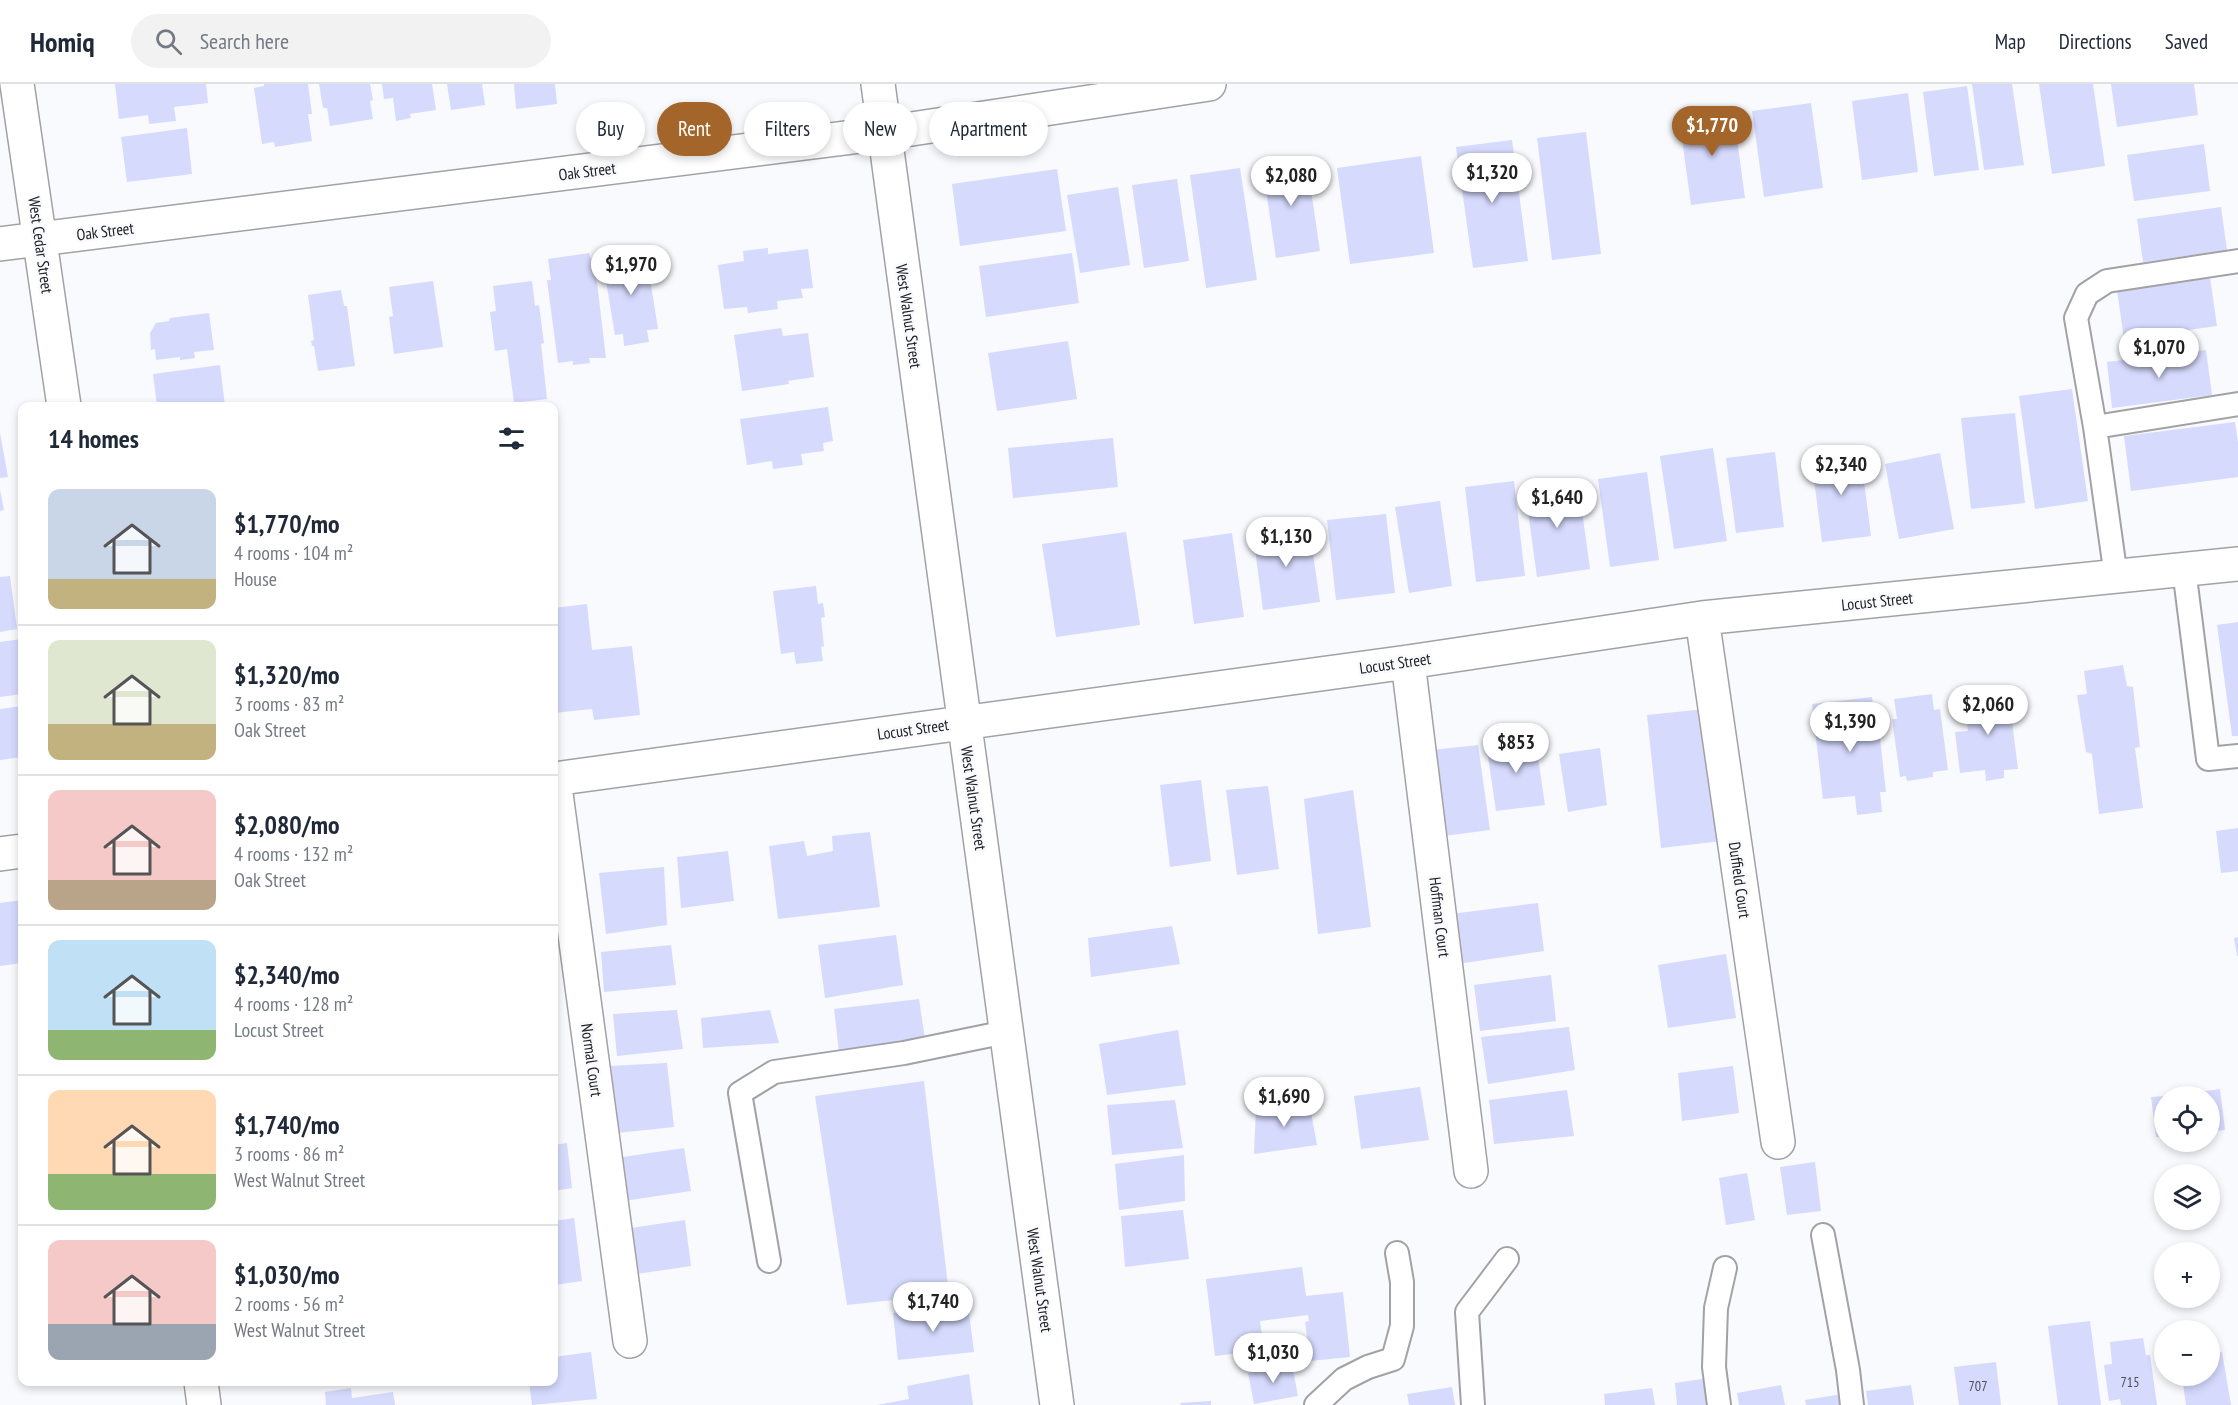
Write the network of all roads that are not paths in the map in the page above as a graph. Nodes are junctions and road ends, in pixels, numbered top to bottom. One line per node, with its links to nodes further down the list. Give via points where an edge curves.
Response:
1 (17, 84): 8 (street, West Cedar Street)
2 (878, 84): 4 (street, West Walnut Street)
3 (1209, 84): 5 (street, Oak Street)
4 (881, 102)
5 (917, 128)
6 (843, 138): 8 (street, Oak Street)
7 (888, 156): 19 (street, West Walnut Street)
8 (41, 239): 9 (street, Oak Street); 11 (street, West Cedar Street)
9 (0, 244)
10 (2238, 261): 13 (lane, via 2107,281 2087,294 2076,318)
11 (63, 402)
12 (2238, 404): 13 (lane)
13 (2095, 427): 16 (lane)
14 (2238, 564): 15 (street, Locust Street)
15 (2184, 569): 16 (street, Locust Street); 20 (lane, via 2208,759)
16 (2116, 577): 17 (street, Locust Street)
17 (1702, 618): 18 (street, Locust Street); 26 (street, Duffield Court)
18 (1408, 662): 19 (street, Locust Street); 27 (street, Hoffman Court)
19 (964, 722): 21 (street, Locust Street); 25 (street, West Walnut Street)
20 (2238, 756)
21 (558, 777)
22 (558, 808): 33 (street, Normal Court)
23 (18, 852): 24 (street)
24 (0, 854)
25 (1006, 1032): 31 (lane, via 904,1053 774,1072 740,1093); 36 (street, West Walnut Street)
26 (1778, 1142)
27 (1471, 1171)
28 (1823, 1235): 40 (lane)
29 (1397, 1253): 37 (lane, via 1402,1282 1402,1326 1393,1359 1344,1379)
30 (1507, 1259): 38 (lane, via 1467,1312)
31 (769, 1261)
32 (1725, 1268): 39 (lane, via 1716,1308 1714,1367)
33 (630, 1341)
34 (202, 1386): 35 (street)
35 (204, 1405)
36 (1057, 1405)
37 (1316, 1405)
38 (1473, 1405)
39 (1719, 1405)
40 (1852, 1405)

